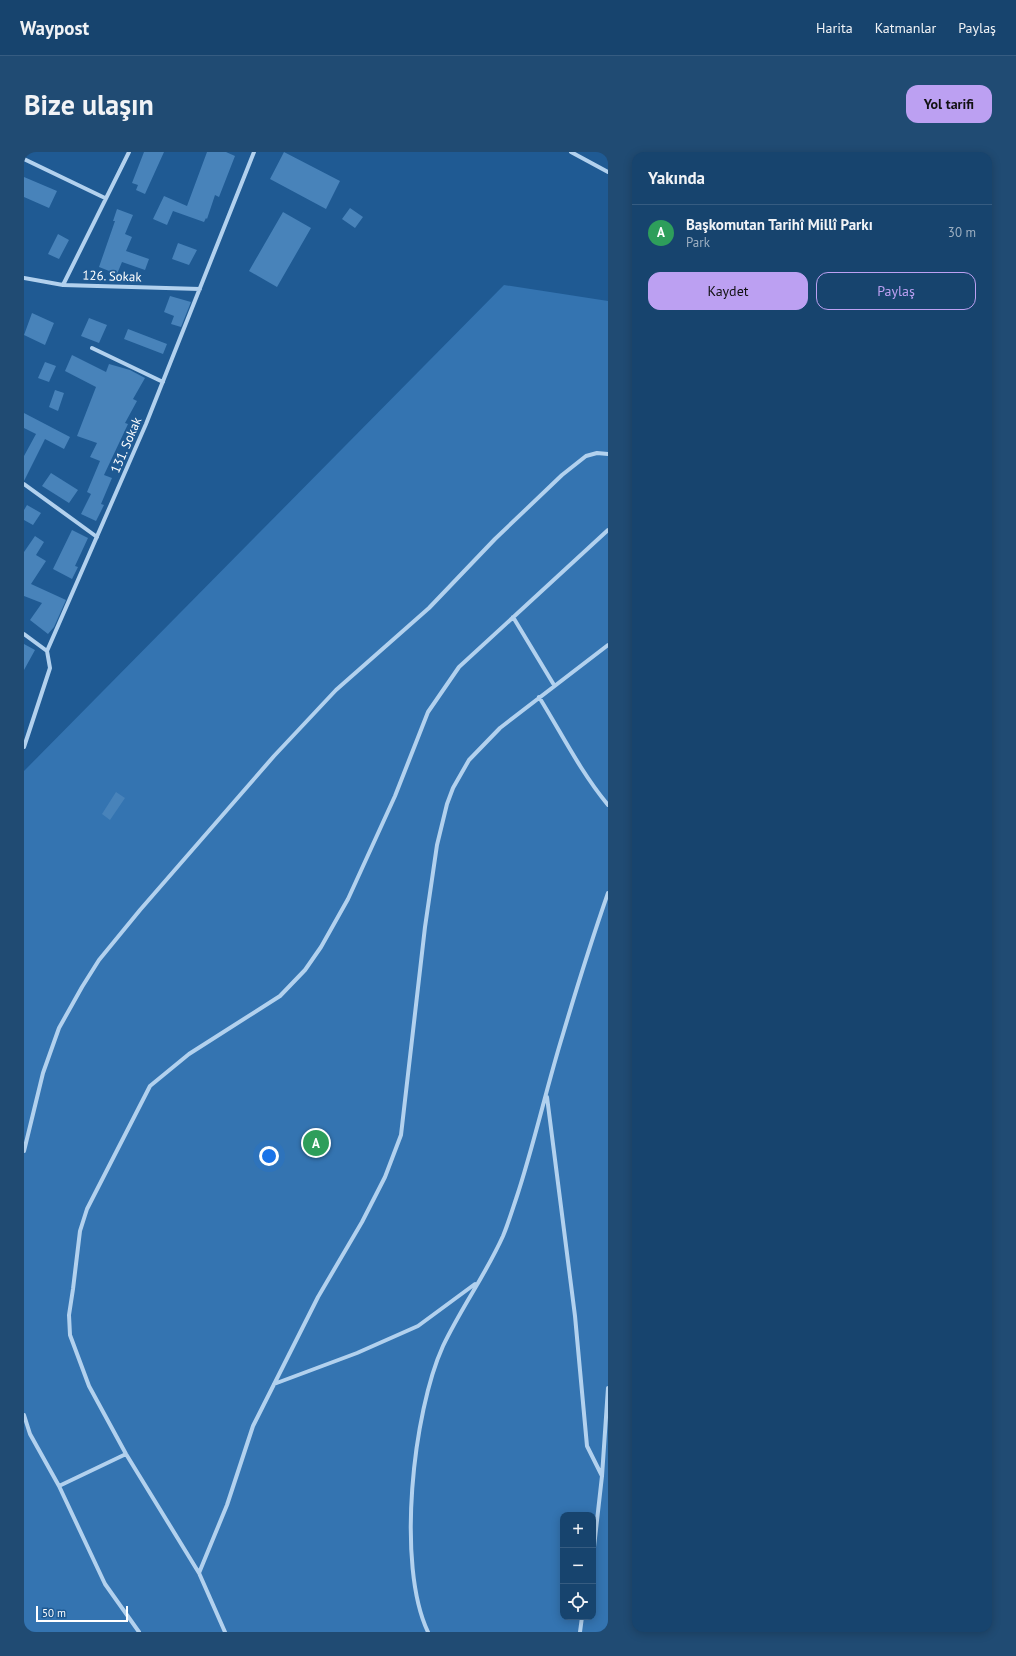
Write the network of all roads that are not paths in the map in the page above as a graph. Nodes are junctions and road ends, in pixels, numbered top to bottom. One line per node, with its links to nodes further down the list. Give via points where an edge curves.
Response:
1 (129, 152): 6 (street)
2 (254, 152): 9 (street, 131. Sokak)
3 (571, 152): 5 (street)
4 (24, 159): 6 (street)
5 (608, 172)
6 (105, 198): 8 (street)
7 (24, 278): 8 (street, 126. Sokak)
8 (62, 285): 9 (street, 126. Sokak)
9 (200, 289): 11 (street, 131. Sokak)
10 (92, 348): 11 (street)
11 (163, 382): 15 (street, 131. Sokak)
12 (608, 454): 26 (street, via 586,456 562,475 495,539 429,608 336,690 274,756 140,910 99,960 59,1028 44,1073)
13 (24, 484): 15 (street)
14 (608, 530): 16 (street)
15 (97, 537): 19 (street, 131. Sokak)
16 (512, 617): 20 (street); 31 (street, via 459,668 428,712 395,796 348,899 305,970 280,996 189,1054 150,1086 87,1209 80,1231 69,1315 70,1335 89,1386)
17 (24, 634): 19 (street)
18 (608, 645): 20 (street)
19 (47, 651): 22 (street, 131. Sokak, via 50,668)
20 (554, 686): 21 (street)
21 (539, 697): 23 (street, via 590,784); 28 (street, via 500,728 469,760 453,788 437,845 401,1134 385,1177 318,1297)
22 (24, 747)
23 (608, 805)
24 (608, 893): 25 (street, via 562,1035)
25 (546, 1095): 27 (street, via 504,1235); 32 (street, via 574,1309 587,1446)
26 (24, 1151)
27 (477, 1282): 28 (street, via 418,1326 357,1353); 39 (street, via 443,1347 427,1390 418,1435 411,1507 412,1564 415,1591)
28 (274, 1384): 35 (street, via 253,1426 227,1504)
29 (608, 1388): 32 (street)
30 (24, 1415): 33 (street, via 30,1434)
31 (126, 1454): 33 (street); 35 (street)
32 (602, 1476): 34 (street)
33 (59, 1486): 37 (street, via 105,1584)
34 (594, 1548)
35 (199, 1573): 38 (street)
36 (582, 1620): 40 (street)
37 (139, 1632)
38 (225, 1632)
39 (428, 1632)
40 (580, 1632)

